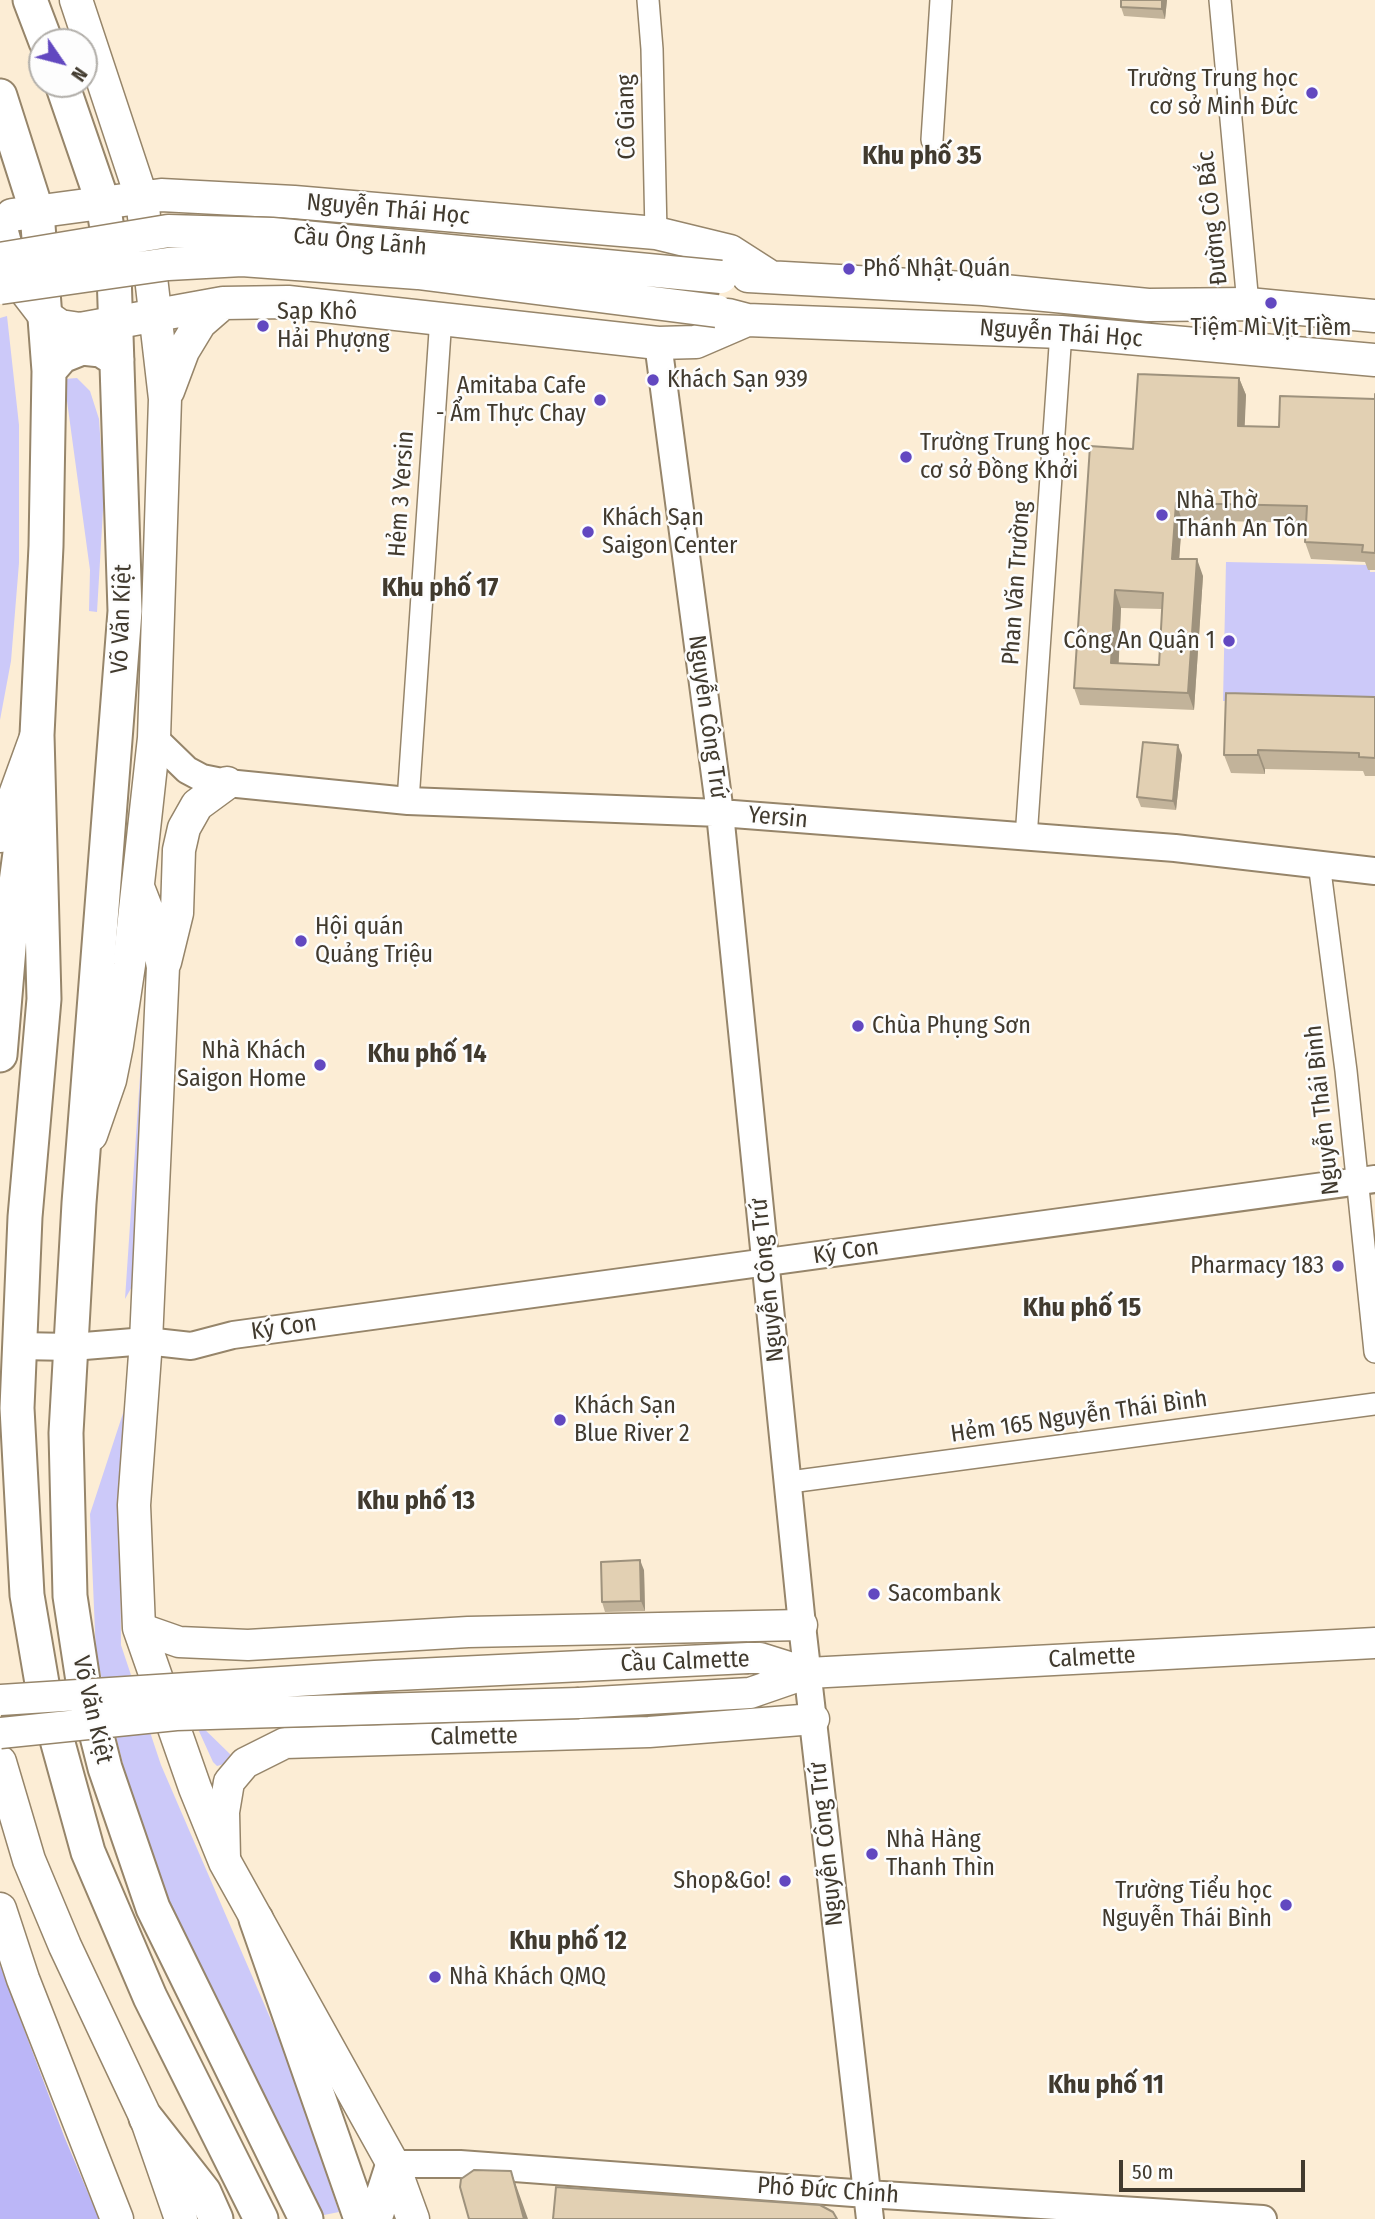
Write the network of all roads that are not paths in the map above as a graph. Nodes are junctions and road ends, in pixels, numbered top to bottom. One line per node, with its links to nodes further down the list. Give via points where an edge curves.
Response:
1 (30, 0): 6 (highway)
2 (76, 0): 10 (main road, Võ Văn Kiệt)
3 (648, 0): 18 (street, Cô Giang)
4 (941, 0): 9 (street)
5 (1220, 0): 25 (street, Đường Cô Bắc)
6 (41, 28)
7 (0, 96): 15 (highway, Võ Văn Kiệt)
8 (67, 98): 14 (highway, Võ Văn Kiệt)
9 (932, 140)
10 (124, 144): 11 (main road, via 140,164); 12 (main road, Võ Văn Kiệt)
11 (190, 197): 12 (main road, Nguyễn Thái Học); 13 (main road, Nguyễn Thái Học)
12 (142, 199): 14 (main road, Nguyễn Thái Học); 28 (main road, Võ Văn Kiệt)
13 (294, 202): 18 (main road, Nguyễn Thái Học); 23 (main road)
14 (103, 203): 15 (main road, Nguyễn Thái Học); 32 (highway, Võ Văn Kiệt)
15 (37, 212): 16 (main road, Nguyễn Thái Học); 27 (highway, Võ Văn Kiệt)
16 (0, 216)
17 (0, 225): 27 (main road, via 14,276)
18 (656, 233): 20 (main road, Nguyễn Thái Học, via 730,251)
19 (0, 259): 21 (main road, Cầu Ông Lãnh, bridge, via 168,231 220,232)
20 (769, 276): 21 (main road, Nguyễn Thái Học); 25 (main road, Nguyễn Thái Học, via 1149,305)
21 (720, 277)
22 (0, 288): 26 (main road, Cầu Ông Lãnh, bridge, via 168,264 242,260 418,273)
23 (288, 302): 24 (main road, Nguyễn Thái Học); 30 (main road, Nguyễn Thái Học)
24 (223, 303): 28 (main road, Nguyễn Thái Học); 38 (main road, via 200,323 183,351)
25 (1248, 304): 29 (main road, Nguyễn Thái Học)
26 (717, 311): 31 (main road, Nguyễn Thái Học)
27 (44, 315): 32 (main road, Nguyễn Thái Học, via 60,327); 37 (highway, Võ Văn Kiệt)
28 (157, 315): 32 (main road, Nguyễn Thái Học); 38 (main road, Võ Văn Kiệt)
29 (1375, 316)
30 (441, 317): 34 (main road, Nguyễn Thái Học); 42 (street, Hẻm 3 Yersin)
31 (747, 320): 33 (main road, Nguyễn Thái Học); 34 (main road, Nguyễn Thái Học, via 696,342)
32 (116, 323): 35 (highway, Võ Văn Kiệt)
33 (1061, 332): 36 (main road, Nguyễn Thái Học); 45 (street, Phan Văn Trường)
34 (658, 343): 43 (street, Nguyễn Công Trứ)
35 (117, 360): 37 (highway, via 101,350 82,348 62,356); 51 (highway, Võ Văn Kiệt, via 125,611)
36 (1375, 360)
37 (49, 371): 39 (highway, Võ Văn Kiệt)
38 (165, 399): 40 (main road, Võ Văn Kiệt)
39 (37, 735): 44 (main road, Võ Văn Kiệt); 50 (highway, via 12,912); 55 (highway, Võ Văn Kiệt, via 44,999)
40 (154, 738): 41 (street, Yersin, via 187,770); 48 (main road, Võ Văn Kiệt)
41 (227, 783): 42 (street, Yersin); 49 (main road, via 197,805 184,828 177,913)
42 (408, 801): 43 (street, Yersin)
43 (720, 813): 45 (street, Yersin); 53 (street, Nguyễn Công Trứ)
44 (0, 836)
45 (1026, 838): 46 (street, Yersin)
46 (1320, 863): 47 (street, Yersin); 52 (street, Nguyễn Thái Bình, via 1346,1071)
47 (1375, 871)
48 (138, 887): 49 (main road, Võ Văn Kiệt, via 158,936); 51 (main road, Võ Văn Kiệt, via 110,1080)
49 (163, 967): 54 (main road, Võ Văn Kiệt)
50 (0, 1055)
51 (83, 1160): 56 (highway, Võ Văn Kiệt)
52 (1366, 1180): 53 (street, Ký Con); 57 (street, Nguyễn Thái Bình)
53 (765, 1262): 54 (street, Ký Con, via 233,1335 192,1326); 59 (street, Nguyễn Công Trứ)
54 (146, 1341): 56 (street, Ký Con); 61 (main road, Võ Văn Kiệt, via 134,1505)
55 (18, 1346): 56 (street, Ký Con); 81 (highway, Võ Văn Kiệt, via 0,1401 6,1552 26,1695 62,1822 102,1931); 82 (highway, Võ Văn Kiệt, via 16,1408 27,1595 43,1689 66,1778 117,1925)
56 (72, 1347): 83 (highway, Võ Văn Kiệt, via 66,1433 70,1596 83,1681 102,1755 153,1908)
57 (1375, 1352)
58 (1375, 1404): 59 (street, Hẻm 165 Nguyễn Thái Bình)
59 (790, 1482): 60 (street, Nguyễn Công Trứ)
60 (802, 1625): 62 (main road, via 468,1632); 64 (street, Nguyễn Công Trứ)
61 (139, 1628): 62 (main road, via 179,1642 248,1645); 70 (main road, Võ Văn Kiệt)
62 (299, 1641): 68 (main road)
63 (1375, 1643): 64 (main road, Calmette)
64 (808, 1673): 65 (main road, Cầu Calmette, bridge, via 748,1658); 66 (street, Nguyễn Công Trứ); 67 (main road, Cầu Calmette, bridge, via 750,1693 579,1703 176,1714)
65 (0, 1700)
66 (814, 1719): 68 (main road, Calmette, via 649,1732); 75 (street, Nguyễn Công Trứ)
67 (0, 1733)
68 (304, 1741): 70 (main road, Calmette, via 263,1752 245,1763 229,1782)
69 (0, 1762): 73 (main road, via 29,1860)
70 (225, 1862): 72 (main road, Võ Văn Kiệt)
71 (0, 1909): 77 (main road)
72 (257, 1920): 74 (main road, Võ Văn Kiệt); 84 (highway, Võ Văn Kiệt)
73 (146, 2118): 78 (main road); 79 (highway); 80 (highway, via 204,2192)
74 (393, 2164): 75 (street, Phó Đức Chính, via 460,2164); 85 (highway); 86 (main road, Võ Văn Kiệt)
75 (869, 2207): 76 (street, Phó Đức Chính)
76 (1131, 2214): 87 (street, Phó Đức Chính)
77 (117, 2219)
78 (181, 2219)
79 (202, 2219)
80 (216, 2219)
81 (241, 2219)
82 (261, 2219)
83 (306, 2219)
84 (361, 2219)
85 (374, 2219)
86 (413, 2219)
87 (1264, 2219)

